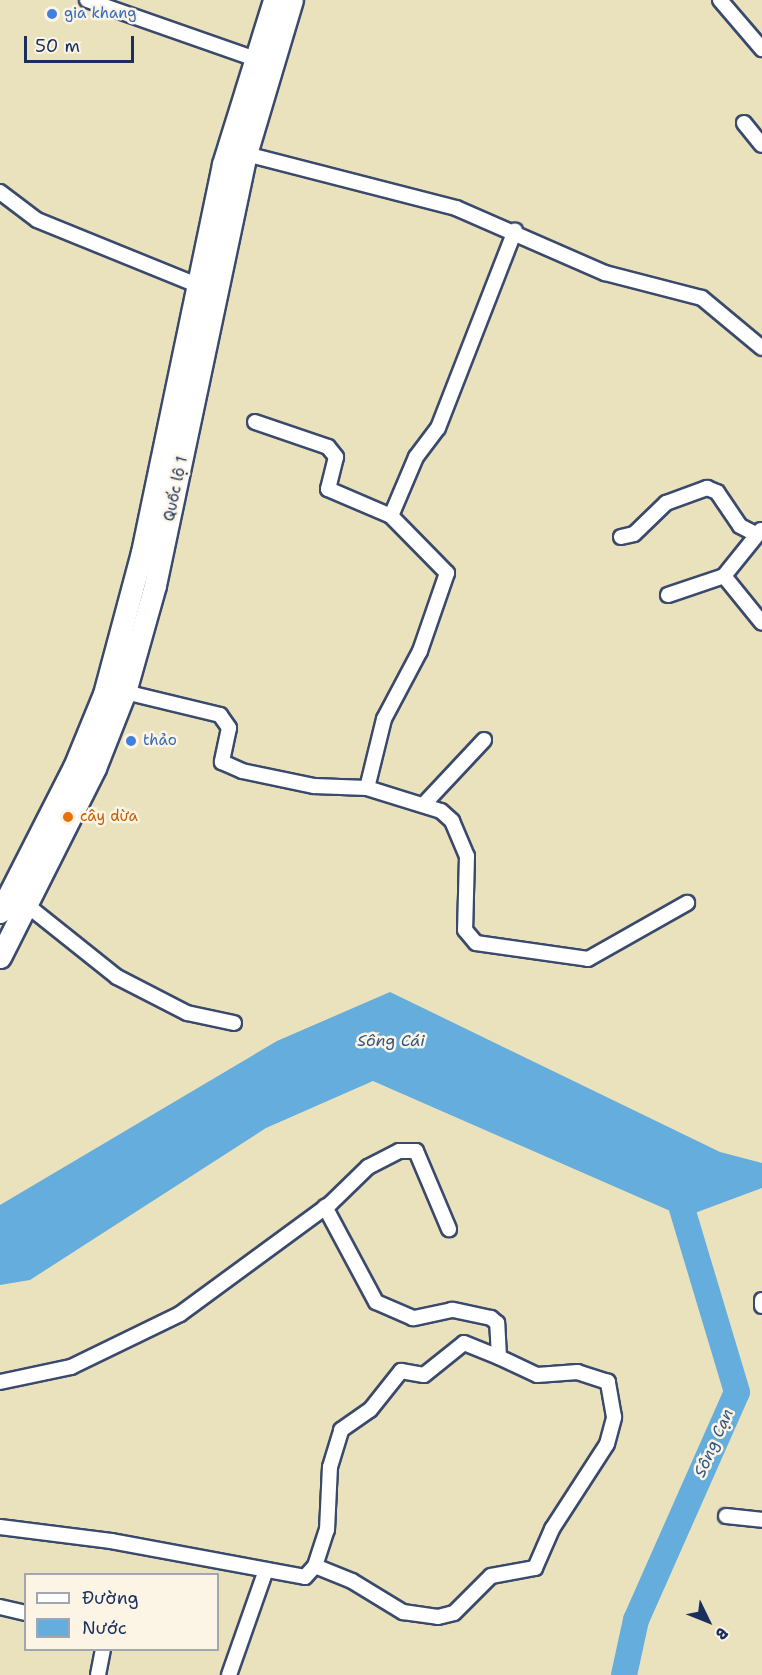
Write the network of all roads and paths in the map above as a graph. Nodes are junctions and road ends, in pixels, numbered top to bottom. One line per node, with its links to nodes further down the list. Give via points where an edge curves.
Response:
1 (87, 0): 6 (street)
2 (274, 0): 6 (highway, Quốc lộ 1)
3 (292, 0): 6 (highway, Quốc lộ 1)
4 (720, 0): 5 (street)
5 (762, 49)
6 (264, 61): 9 (highway, Quốc lộ 1); 12 (highway, Quốc lộ 1)
7 (744, 123): 8 (street)
8 (762, 145)
9 (246, 154): 11 (street, via 456,208); 21 (highway, Quốc lộ 1, via 155,585)
10 (0, 192): 12 (street, via 37,220)
11 (515, 231): 13 (street, via 605,273 702,298); 15 (street, via 438,428 416,457)
12 (195, 284): 27 (highway, Quốc lộ 1, via 154,501 104,694 70,777)
13 (762, 348)
14 (255, 422): 15 (street, via 328,447 336,457 328,489)
15 (391, 516): 23 (street, via 447,573 420,651 384,719)
16 (759, 531): 17 (street, via 740,526 717,492 707,488 666,503 634,534); 18 (street)
17 (621, 537)
18 (724, 576): 19 (street); 20 (street)
19 (669, 595)
20 (762, 623)
21 (125, 692): 23 (street, via 220,715 229,728 221,758 230,767 314,786); 26 (highway, Quốc lộ 1)
22 (484, 740): 24 (street)
23 (367, 788): 24 (street)
24 (426, 802): 25 (street, via 452,821 467,856 465,930 476,943 588,959)
25 (687, 903)
26 (28, 906): 28 (highway, Quốc lộ 1); 29 (street, via 117,977 187,1013)
27 (0, 912)
28 (0, 957)
29 (234, 1023)
30 (325, 1207): 31 (street, via 368,1167 411,1148); 34 (street, via 376,1302 413,1318 452,1310 491,1318 497,1323); 35 (street, via 225,1285 152,1329 71,1366)
31 (449, 1229)
32 (762, 1300): 33 (street)
33 (762, 1305)
34 (499, 1357): 39 (street, via 464,1343 424,1375 402,1371 370,1410 340,1431 330,1467 327,1530); 39 (street, via 537,1374 592,1374 608,1382 611,1391 614,1417 607,1444 552,1529 535,1568 511,1576 498,1573 454,1613 438,1617 403,1612 352,1581)
35 (0, 1382)
36 (726, 1516): 37 (street)
37 (762, 1520)
38 (0, 1527): 40 (street, via 111,1541)
39 (315, 1566): 40 (street, via 294,1579)
40 (265, 1573): 45 (street)
41 (0, 1607): 42 (street)
42 (24, 1613)
43 (103, 1651): 44 (street)
44 (98, 1675)
45 (229, 1675)

